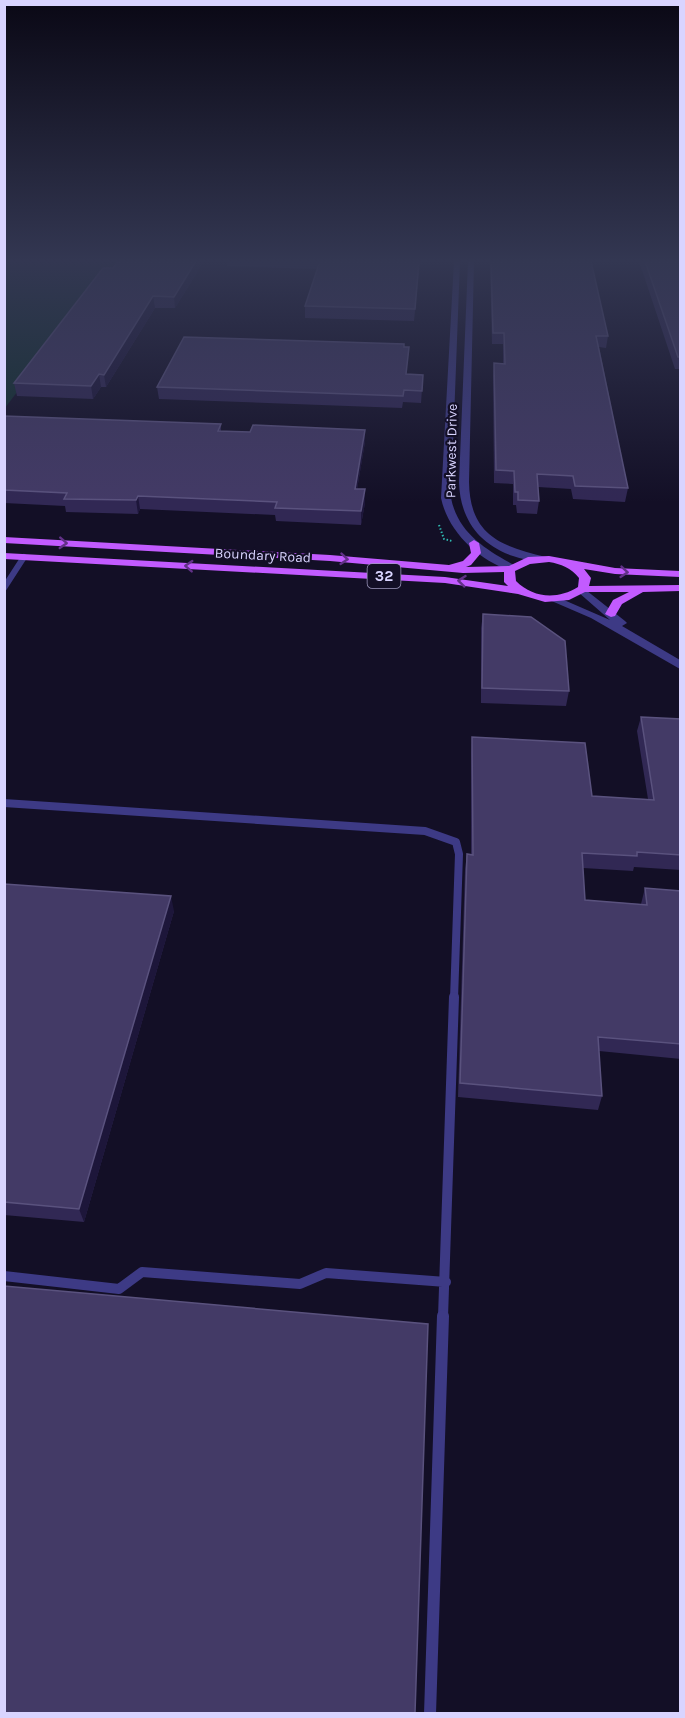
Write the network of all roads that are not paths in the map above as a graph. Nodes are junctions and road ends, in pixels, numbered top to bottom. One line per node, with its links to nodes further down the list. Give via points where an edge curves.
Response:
1 (453, 341): 3 (street, Parkwest Drive)
2 (468, 341): 4 (street, Parkwest Drive)
3 (450, 421): 4 (street); 6 (street, Parkwest Drive, via 448,510 458,529)
4 (466, 421): 9 (street, Parkwest Drive, via 465,499 470,517 482,533 507,551)
5 (4, 540): 12 (main road, Boundary Road / 32, one-way to 12, via 330,558)
6 (474, 543): 11 (street, Parkwest Drive); 12 (main road, via 476,553 472,560)
7 (4, 556): 8 (main road, Boundary Road / 32)
8 (24, 557): 15 (lane); 17 (main road, Boundary Road / 32, one-way to 8, via 445,580)
9 (542, 559): 10 (main road, 32); 11 (main road, 32)
10 (568, 564): 13 (main road, 32, one-way to 13); 16 (main road, via 585,578)
11 (512, 568): 12 (main road, Boundary Road / 32); 17 (main road, via 509,579)
12 (448, 569)
13 (681, 574)
14 (676, 587): 16 (main road, 32); 19 (main road, via 622,597)
15 (4, 588)
16 (582, 590): 18 (main road, 32); 19 (street)
17 (519, 591): 18 (main road, 32)
18 (553, 599): 20 (street, via 595,616)
19 (611, 614): 20 (street)
20 (639, 642): 21 (street)
21 (681, 665)
22 (4, 803): 24 (lane, via 425,831 456,842 459,854)
23 (4, 1276): 24 (lane, via 118,1289 142,1272 300,1284 326,1273)
24 (446, 1282): 25 (lane)
25 (430, 1713)

